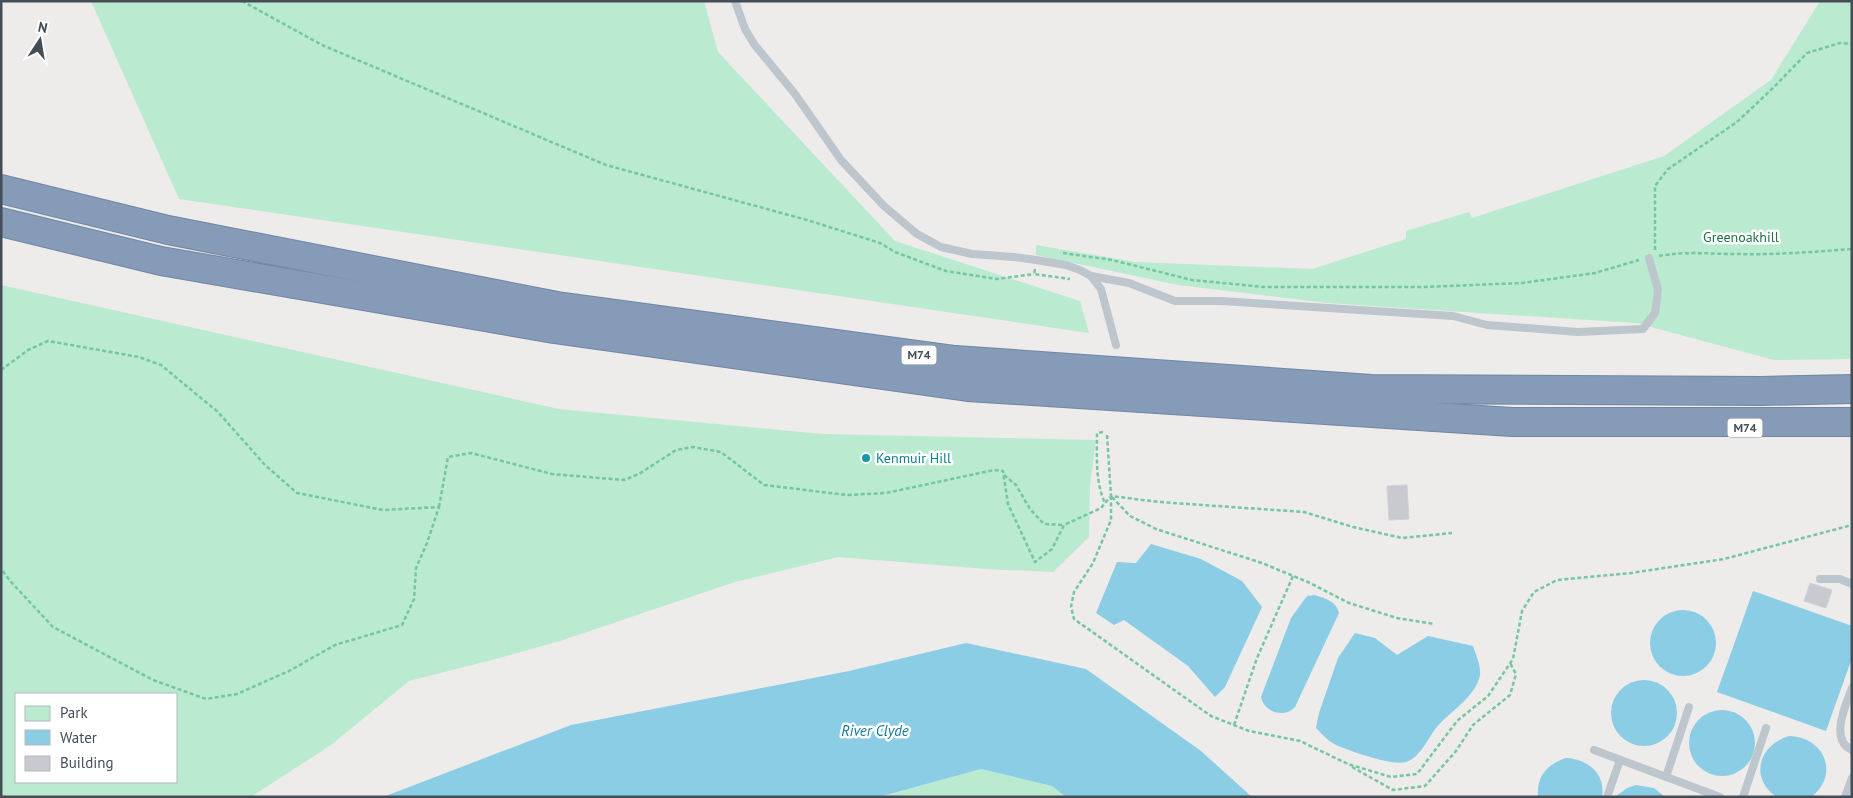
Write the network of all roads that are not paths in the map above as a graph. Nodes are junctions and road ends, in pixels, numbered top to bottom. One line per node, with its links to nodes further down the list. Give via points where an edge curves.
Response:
1 (735, 1): 5 (lane, via 754,44 795,94 841,160 884,206 917,234 941,247 972,254 1066,265)
2 (1, 189): 7 (highway, M74, via 168,230 557,306 955,360 1371,389)
3 (1, 222): 9 (highway, M74, via 161,261 554,329 968,387 1512,422)
4 (1649, 258): 5 (lane, via 1658,290 1655,313 1644,329 1588,331 1487,325 1453,316 1175,301 1128,283)
5 (1090, 276): 6 (lane, via 1101,288)
6 (1116, 345)
7 (1852, 389)
8 (1852, 422): 9 (highway, M74)
9 (1637, 423): 10 (highway, M74)
10 (1852, 434)
11 (1820, 579): 12 (lane, via 1840,579)
12 (1852, 584)
13 (1852, 688): 17 (lane, via 1841,719 1841,738)
14 (1689, 708): 19 (lane)
15 (1766, 728): 24 (lane)
16 (1594, 750): 18 (lane)
17 (1852, 750)
18 (1620, 760): 19 (lane); 22 (lane)
19 (1666, 777): 23 (lane)
20 (1852, 778): 21 (lane)
21 (1848, 792)
22 (1607, 797)
23 (1720, 797)
24 (1743, 797)

